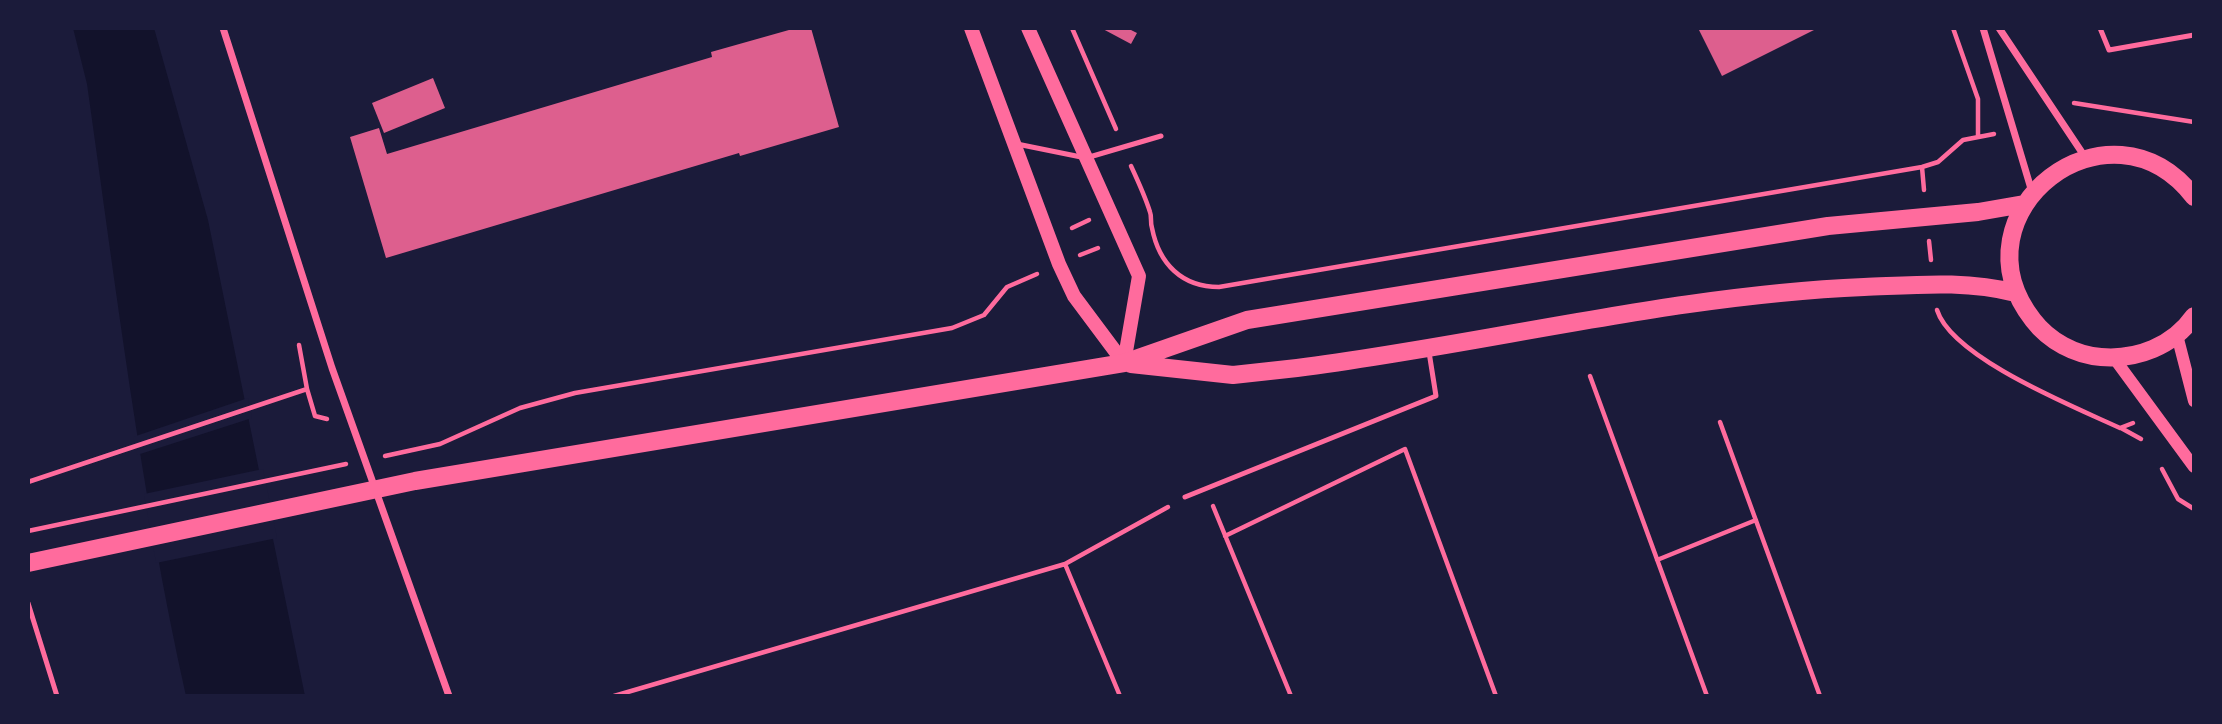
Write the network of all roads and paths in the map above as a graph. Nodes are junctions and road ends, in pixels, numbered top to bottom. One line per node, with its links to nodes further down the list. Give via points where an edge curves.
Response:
1 (223, 28): 53 (street, via 336,379)
2 (971, 28): 14 (main road)
3 (1028, 28): 15 (main road)
4 (1954, 28): 13 (path, via 1978,99)
5 (1983, 28): 11 (street)
6 (1999, 28): 9 (street)
7 (2100, 28): 8 (lane, via 2109,50)
8 (2194, 34)
9 (2054, 113): 10 (path, via 2079,103); 16 (street)
10 (2194, 122)
11 (2014, 127): 13 (path); 18 (street)
12 (1161, 136): 15 (lane)
13 (1979, 137): 20 (path, via 1962,140 1938,162 1922,167 1219,287 1186,281 1169,268)
14 (1014, 144): 15 (lane); 28 (main road, via 1074,296)
15 (1086, 158): 28 (main road, via 1139,276)
16 (2085, 158): 17 (main road, via 2129,156 2150,162); 18 (main road, via 2065,165)
17 (2191, 189)
18 (2028, 198): 23 (main road, via 2014,225 2010,247); 28 (main road, via 1978,212 1828,226 1247,320)
19 (1093, 219): 21 (path)
20 (1151, 225)
21 (1068, 230)
22 (1007, 287): 37 (path, via 984,314 952,328 565,396 520,408 440,444)
23 (2016, 293): 26 (main road, via 1950,283 1772,292); 27 (main road, via 2039,328 2055,341 2083,354)
24 (2194, 316): 25 (main road)
25 (2177, 335): 27 (main road, via 2137,355); 32 (street)
26 (1428, 349): 28 (main road, via 1233,375); 42 (lane, via 1436,396)
27 (2114, 358): 40 (street)
28 (1124, 363): 49 (main road, via 415,481)
29 (1590, 376): 48 (path)
30 (307, 389): 33 (path)
31 (297, 393): 41 (path)
32 (2194, 401)
33 (315, 416)
34 (1720, 422): 45 (path)
35 (2120, 428): 36 (path)
36 (2146, 444)
37 (377, 458)
38 (2156, 459): 44 (path, via 2178,499)
39 (351, 463): 46 (path)
40 (2194, 467)
41 (29, 482)
42 (1206, 489): 43 (lane); 47 (path)
43 (1185, 498): 50 (path)
44 (2194, 509)
45 (1756, 520): 48 (path); 59 (path)
46 (28, 531)
47 (1225, 536): 56 (path); 57 (path, via 1405,449)
48 (1657, 560): 58 (path)
49 (28, 563)
50 (1065, 564): 54 (path); 55 (path)
51 (28, 603): 52 (lane)
52 (57, 696)
53 (449, 696)
54 (614, 696)
55 (1120, 696)
56 (1291, 696)
57 (1496, 696)
58 (1707, 696)
59 (1819, 696)

